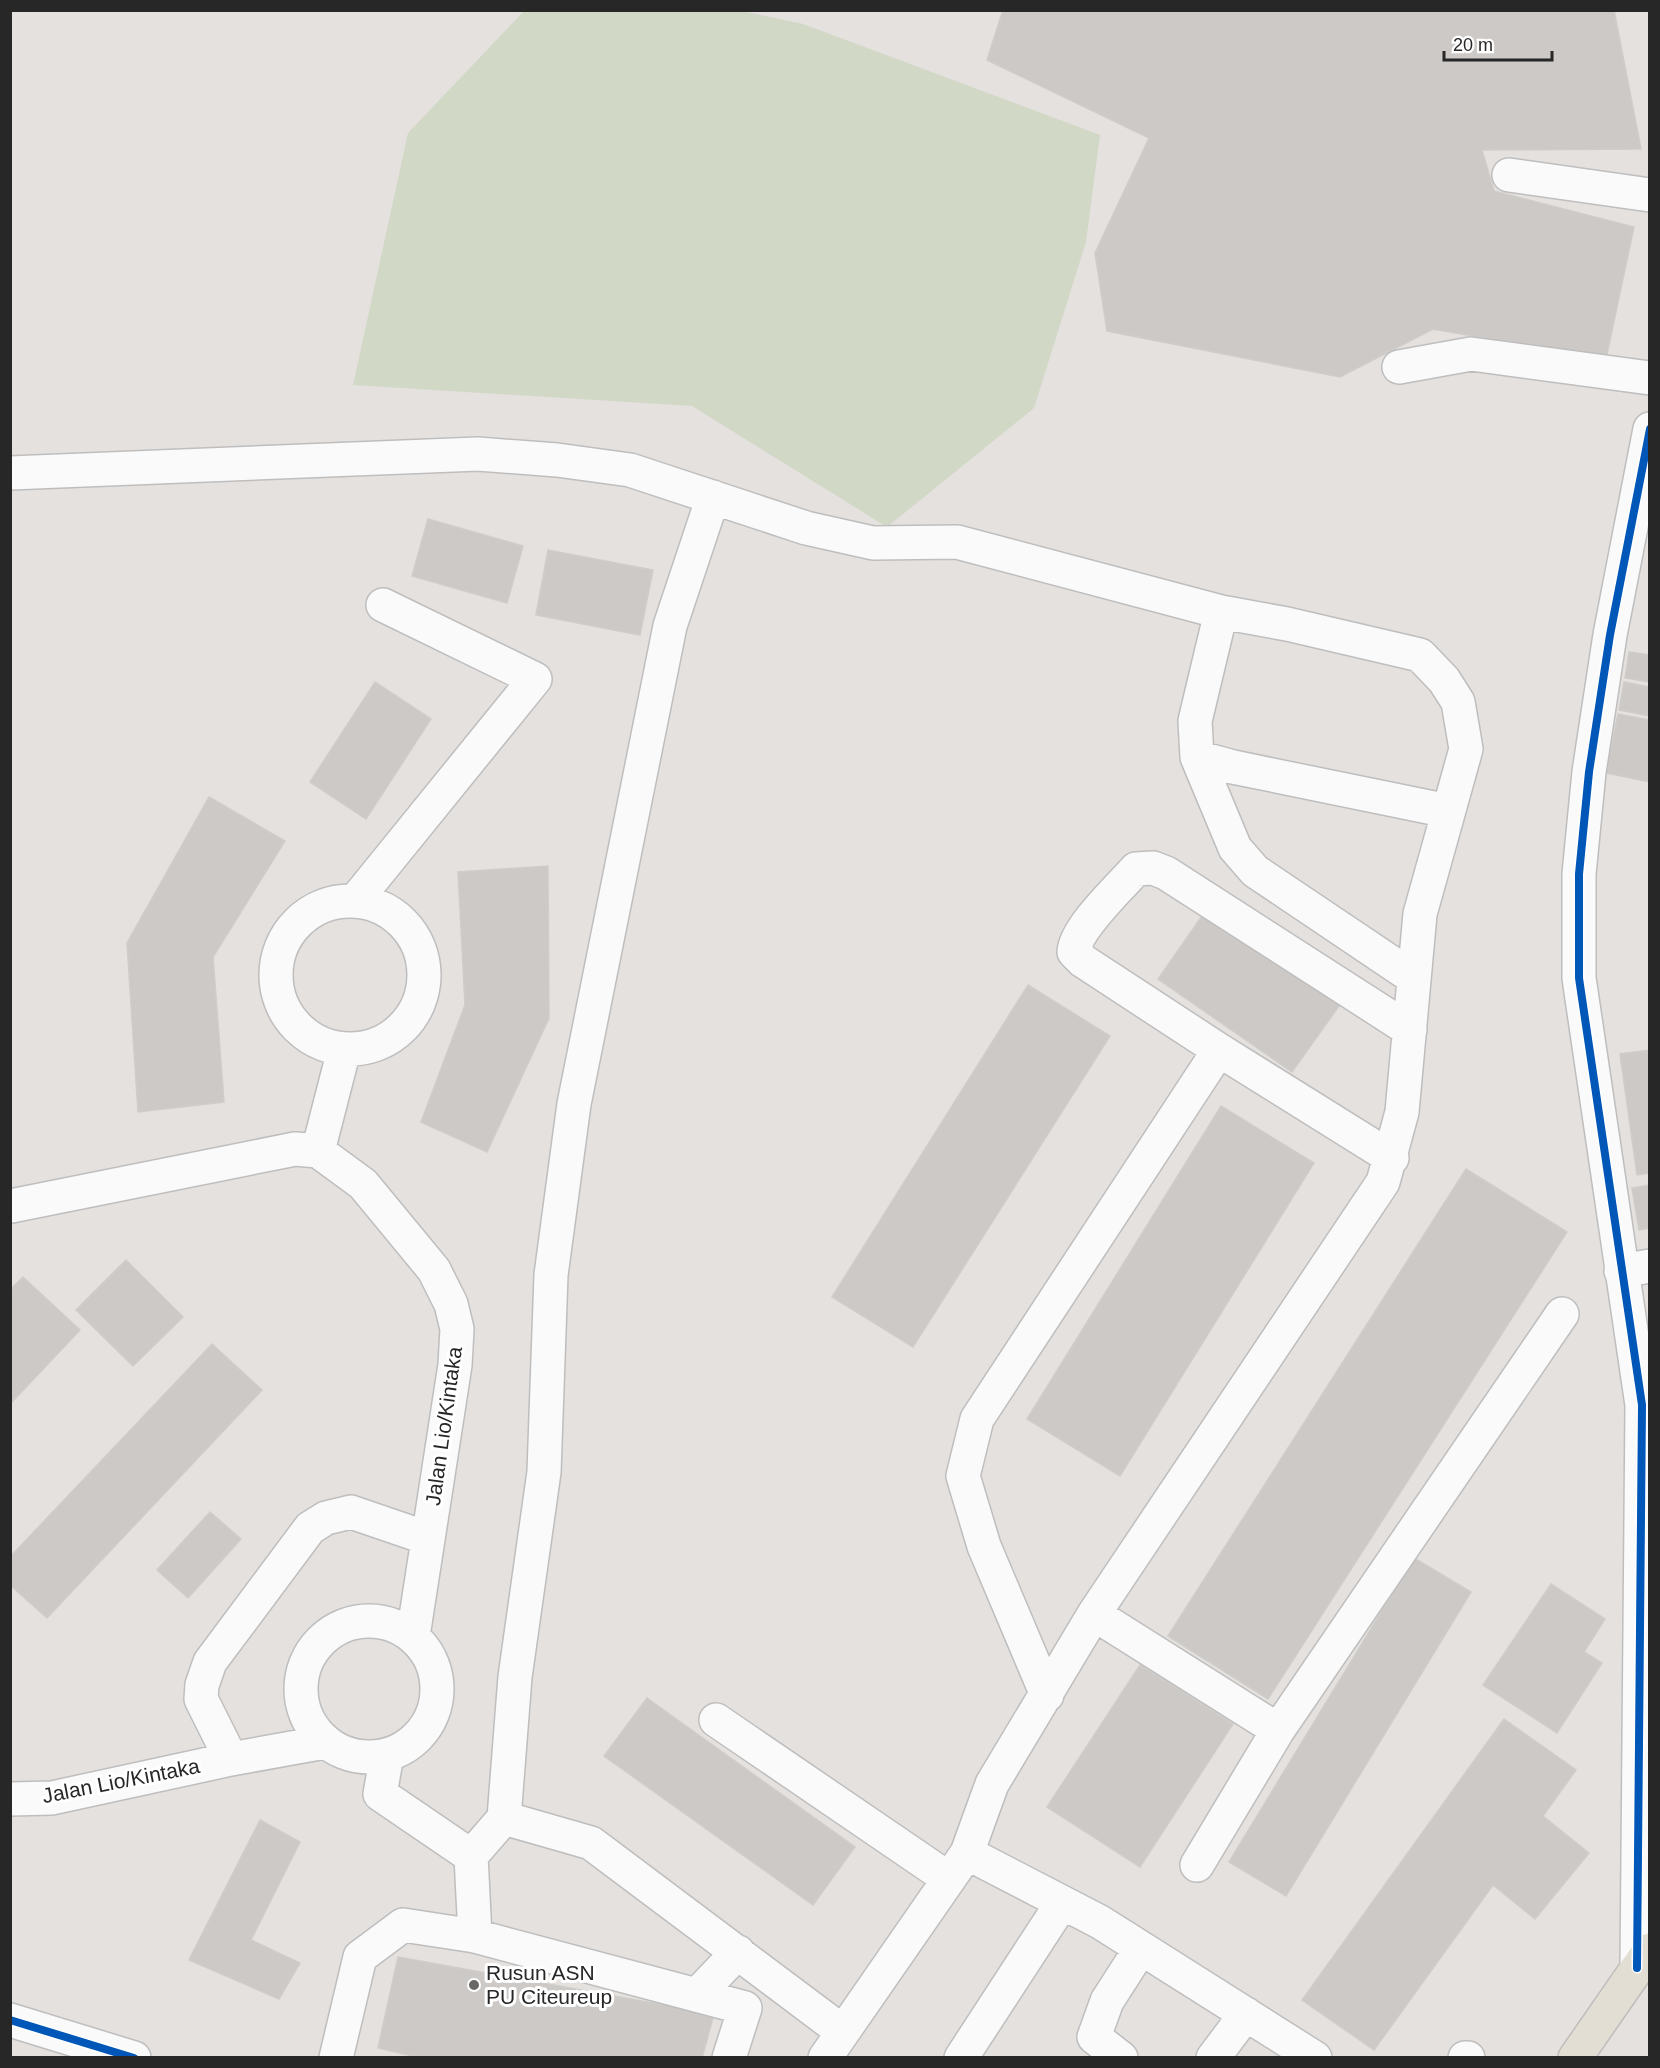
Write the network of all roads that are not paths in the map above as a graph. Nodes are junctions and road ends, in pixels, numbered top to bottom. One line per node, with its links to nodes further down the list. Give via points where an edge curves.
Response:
1 (1509, 174): 2 (street)
2 (1650, 195)
3 (1399, 367): 4 (street, via 1471,354)
4 (1650, 378)
5 (1650, 429): 8 (street)
6 (10, 473): 7 (street, via 478,454 630,470)
7 (713, 497): 10 (street, via 806,528 873,543 957,542); 33 (street, via 670,627 574,1104 551,1275 544,1472 515,1677)
8 (1638, 557): 21 (street, via 1610,635 1589,772 1579,886 1579,978)
9 (382, 605): 13 (street, via 535,679)
10 (1221, 612): 11 (street, via 1195,721); 12 (street, via 1420,655 1454,694 1464,725 1466,749)
11 (1197, 757): 12 (street); 14 (street, via 1235,848 1255,871)
12 (1448, 811): 14 (street, via 1420,914)
13 (355, 901): 16 (street, via 330,904 306,915 288,934 281,949 275,982 283,1007 297,1028 319,1043); 16 (street, via 379,906 400,919 415,937 424,959 425,982 419,1005 398,1032 367,1048)
14 (1414, 978): 15 (street)
15 (1410, 1030): 17 (street, via 1166,873 1153,868 1136,870 1085,927 1074,943 1074,952); 19 (street, via 1402,1112)
16 (344, 1050): 18 (street)
17 (1218, 1050): 19 (street); 26 (street, via 977,1419 963,1476 984,1546)
18 (318, 1151): 20 (street, via 295,1149); 23 (street, Jalan Lio/Kintaka, via 363,1184 434,1270 458,1329)
19 (1392, 1158): 24 (street, via 1383,1182)
20 (11, 1206)
21 (1635, 1269): 41 (street, via 1642,1405)
22 (1562, 1314): 28 (street)
23 (427, 1538): 25 (street, Jalan Lio/Kintaka); 31 (street, Jalan Lio/Kintaka, via 351,1512 326,1518 310,1528 210,1662 202,1685 201,1699)
24 (1094, 1614): 26 (street); 28 (street)
25 (413, 1636): 29 (street, via 394,1625 373,1621 352,1623 332,1631 316,1645 305,1664 300,1685 311,1726); 30 (street, via 436,1671 438,1693 433,1714 422,1732 406,1747)
26 (1047, 1695): 36 (street, via 992,1784)
27 (716, 1720): 36 (street)
28 (1278, 1730): 35 (street)
29 (326, 1742): 30 (street, via 344,1753 365,1758); 31 (street, Jalan Lio/Kintaka)
30 (387, 1755): 34 (street, via 380,1794)
31 (231, 1759): 32 (street, Jalan Lio/Kintaka, via 52,1798)
32 (10, 1799)
33 (504, 1818): 34 (street); 40 (street, via 591,1843)
34 (471, 1856): 38 (street)
35 (1197, 1865)
36 (958, 1866): 37 (street); 45 (street)
37 (1062, 1903): 39 (street); 50 (street)
38 (475, 1936): 42 (street); 48 (street, via 403,1925 360,1957)
39 (1141, 1948): 43 (street); 46 (street, via 1107,2001)
40 (738, 1952): 42 (street); 45 (street)
41 (1643, 1959): 54 (main road)
42 (698, 1994): 49 (street, via 745,2008)
43 (1246, 2014): 52 (street); 53 (street)
44 (10, 2020): 47 (street)
45 (834, 2045)
46 (1087, 2047): 51 (street)
47 (127, 2057)
48 (336, 2058)
49 (729, 2058)
50 (961, 2058)
51 (1120, 2058)
52 (1213, 2058)
53 (1315, 2058)
54 (1575, 2058)

